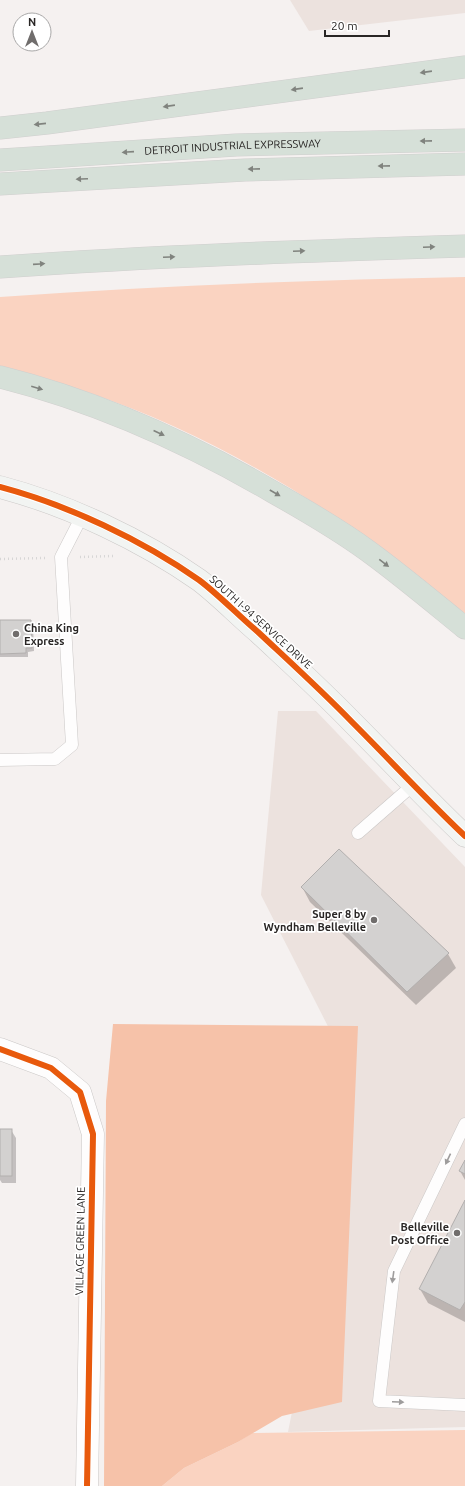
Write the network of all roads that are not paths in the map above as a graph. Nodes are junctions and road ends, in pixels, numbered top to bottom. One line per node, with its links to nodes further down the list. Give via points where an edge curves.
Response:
1 (465, 67): 2 (highway, one-way to 2)
2 (0, 128)
3 (465, 140): 4 (highway, DETROIT INDUSTRIAL EXPRESSWAY, one-way to 4, via 236,144)
4 (0, 160)
5 (465, 164): 6 (highway, one-way to 6, via 245,170)
6 (0, 184)
7 (465, 246): 8 (highway, one-way to 7, via 298,251)
8 (0, 267)
9 (0, 377): 12 (highway, one-way to 12, via 94,406 156,431 229,466 368,551)
10 (0, 487): 11 (street, SOUTH I-94 SERVICE DRIVE)
11 (82, 516): 13 (lane, via 61,558 72,745 55,759); 14 (street, SOUTH I-94 SERVICE DRIVE, via 162,555 200,581 306,675)
12 (465, 628)
13 (0, 760)
14 (414, 785): 15 (lane); 16 (street, SOUTH I-94 SERVICE DRIVE)
15 (358, 833)
16 (465, 836)
17 (0, 1049): 20 (street, VILLAGE GREEN LANE, via 51,1068 80,1092 93,1134)
18 (465, 1124): 19 (lane, one-way to 19, via 394,1271 379,1401)
19 (465, 1405)
20 (87, 1485)

